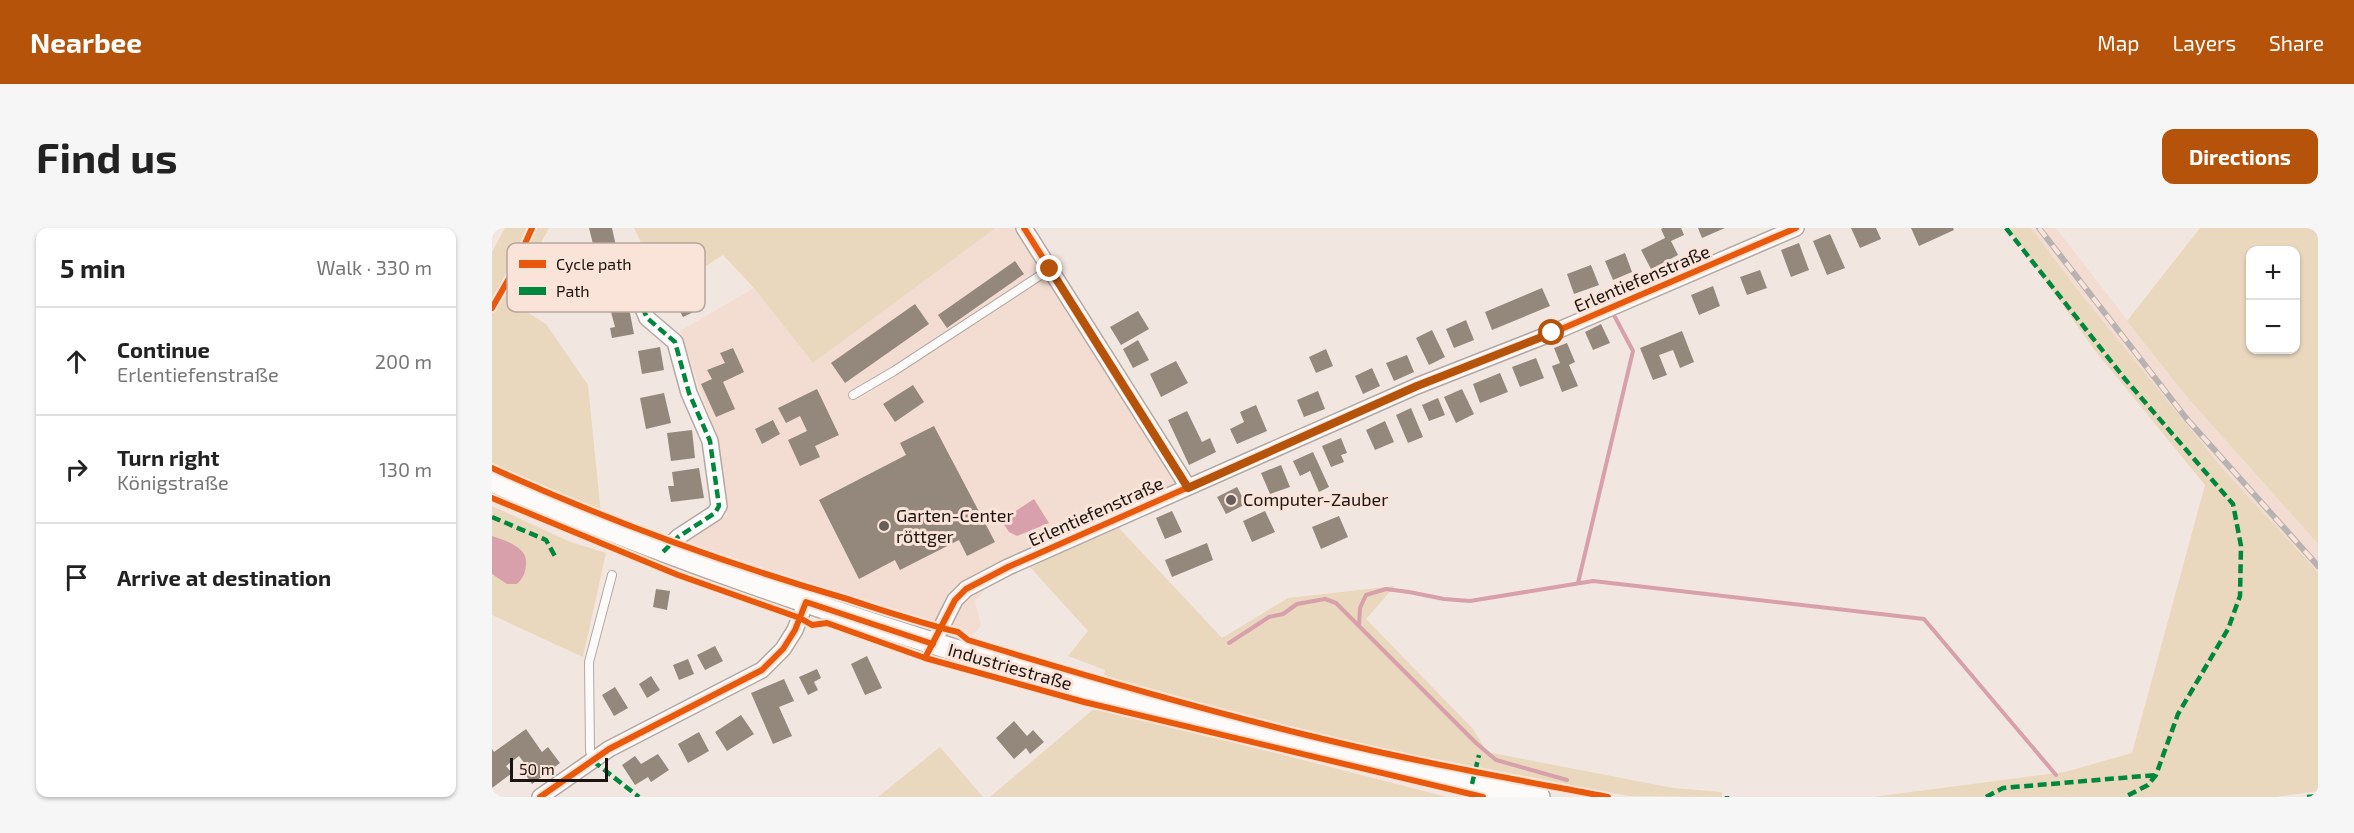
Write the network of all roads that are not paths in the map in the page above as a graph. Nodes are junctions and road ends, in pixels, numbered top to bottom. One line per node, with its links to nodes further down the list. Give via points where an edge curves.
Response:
1 (1024, 228): 3 (street)
2 (1796, 228): 7 (street, Erlentiefenstraße, via 1552,333 1417,386)
3 (1050, 269): 5 (lane); 7 (street)
4 (644, 312): 10 (street, via 675,342 689,393 710,441 719,506)
5 (853, 395)
6 (492, 481): 10 (street, Industriestraße)
7 (1188, 488): 9 (street, Erlentiefenstraße)
8 (1073, 521): 9 (lane)
9 (1080, 535): 13 (street, Erlentiefenstraße, via 966,588 955,600)
10 (663, 552): 12 (street, Industriestraße)
11 (612, 575): 14 (lane, via 589,662)
12 (806, 603): 13 (street, Industriestraße); 14 (street, via 783,649 762,670)
13 (933, 644): 16 (street, Industriestraße, via 1271,739)
14 (593, 761): 15 (street)
15 (540, 797)
16 (1539, 797)

